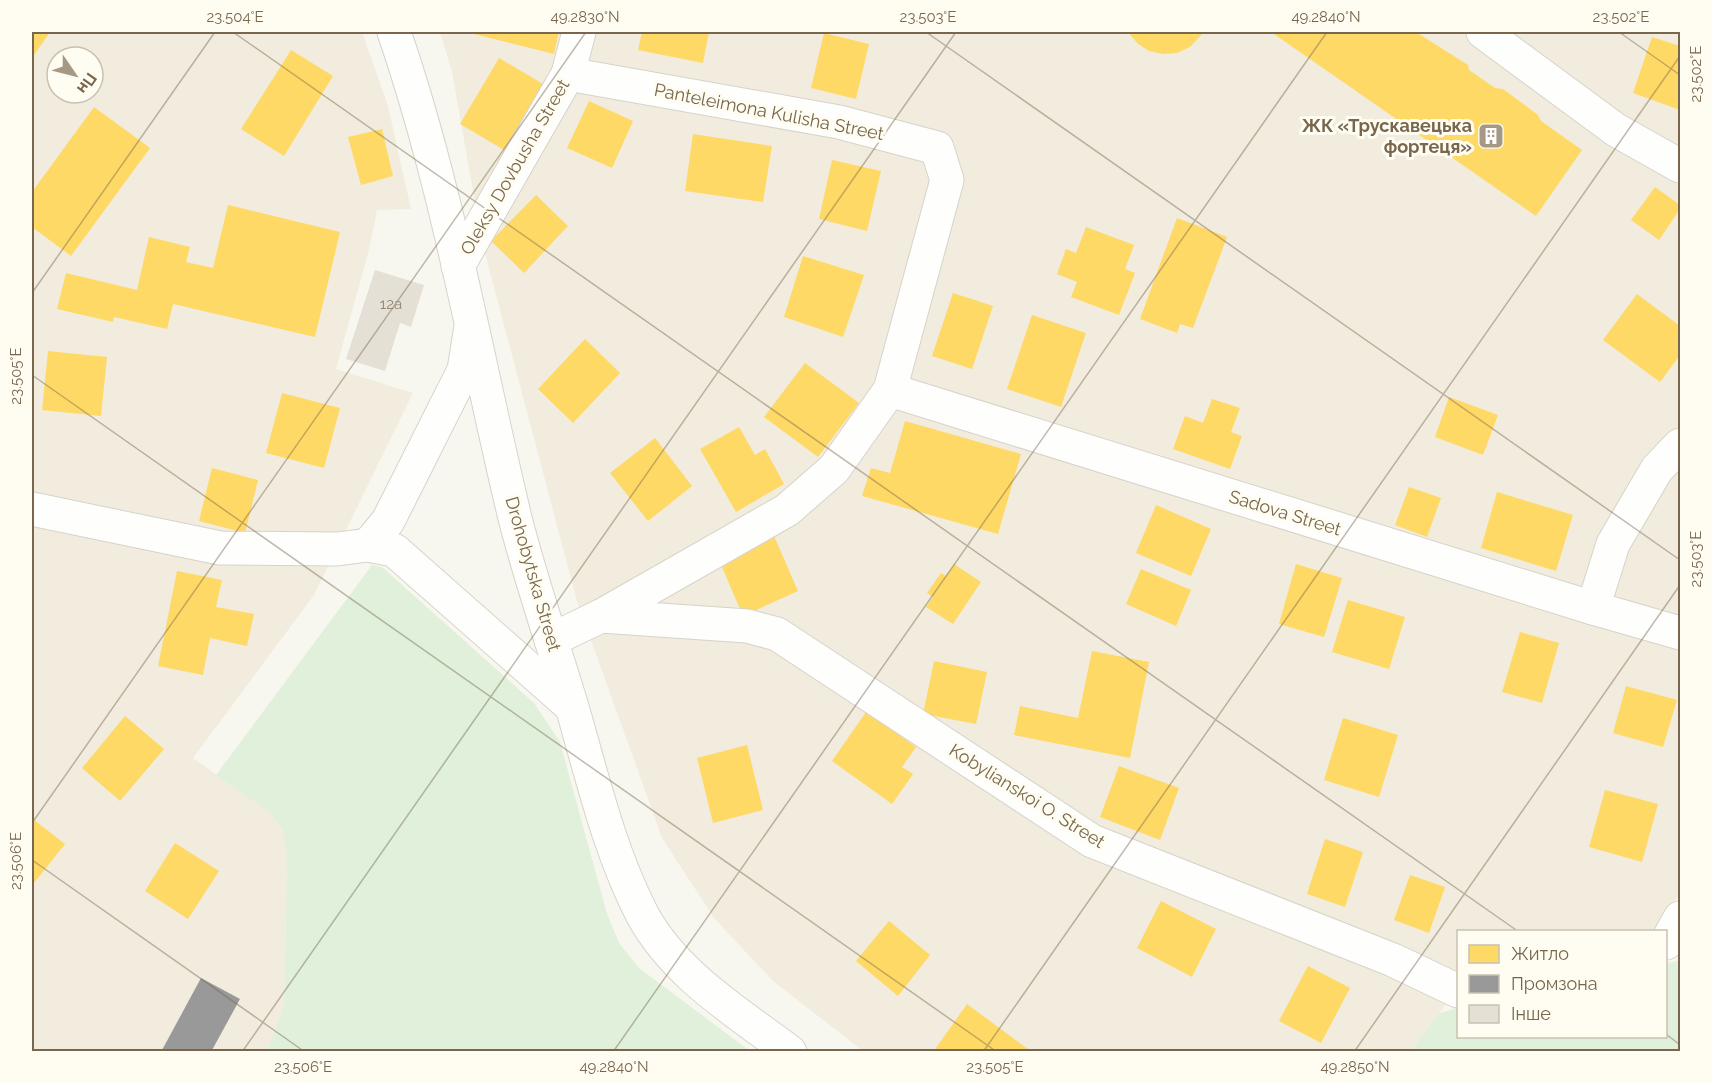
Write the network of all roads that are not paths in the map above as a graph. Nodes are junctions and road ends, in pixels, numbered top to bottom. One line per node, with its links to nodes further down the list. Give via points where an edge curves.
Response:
1 (394, 32): 6 (street, Drohobytska Street, via 411,80)
2 (579, 32): 4 (street, Oleksy Dovbusha Street)
3 (1483, 32): 5 (street, via 1616,130)
4 (568, 74): 6 (street, Oleksy Dovbusha Street); 8 (street, Panteleimona Kulisha Street, via 839,122 937,148 947,180)
5 (1680, 166)
6 (458, 266): 7 (street, Drohobytska Street)
7 (471, 326): 11 (street, via 464,370 388,521); 15 (street, Drohobytska Street, via 516,521)
8 (890, 390): 12 (street, Sadova Street); 13 (street, Panteleimona Kulisha Street, via 834,469 787,510)
9 (1680, 446): 12 (street, via 1658,469 1613,544)
10 (32, 509): 11 (street, via 220,548 337,549)
11 (368, 545): 16 (street, via 394,550)
12 (1593, 608): 14 (street, Sadova Street)
13 (601, 616): 15 (street, Panteleimona Kulisha Street); 19 (street, Kobylianskoi O. Street, via 747,626 777,634 1092,841 1393,960)
14 (1680, 633)
15 (551, 640): 16 (street, Drohobytska Street)
16 (571, 706): 20 (street, Drohobytska Street, via 610,837 643,915 698,983)
17 (1680, 918): 18 (street)
18 (1667, 940)
19 (1457, 991)
20 (790, 1052)

